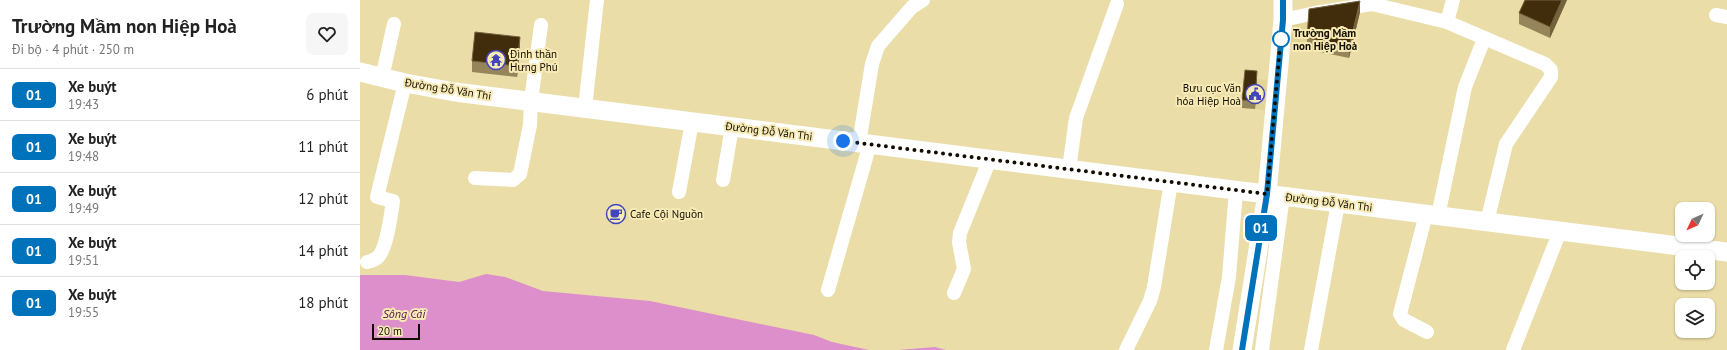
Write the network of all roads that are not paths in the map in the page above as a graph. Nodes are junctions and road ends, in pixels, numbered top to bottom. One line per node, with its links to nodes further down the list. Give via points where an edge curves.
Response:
1 (597, 0): 16 (street)
2 (1283, 0): 7 (street)
3 (1453, 0): 8 (street)
4 (916, 2): 19 (street, via 882,40 875,52)
5 (1372, 2): 7 (street); 8 (street)
6 (1117, 4): 21 (street, via 1076,118)
7 (1283, 20): 27 (street)
8 (1447, 22): 11 (street)
9 (394, 24): 13 (street)
10 (541, 25): 15 (street)
11 (1484, 39): 29 (street, via 1465,87); 30 (street, via 1545,64 1550,70 1551,77 1506,144)
12 (360, 72): 13 (street, Đường Đỗ Văn Thi)
13 (382, 78): 14 (street, Đường Đỗ Văn Thi)
14 (405, 83): 15 (street, Đường Đỗ Văn Thi); 33 (street, via 377,197 393,201 388,228 379,257)
15 (532, 101): 16 (street, Đường Đỗ Văn Thi); 22 (street, via 520,174 513,180)
16 (584, 108): 17 (street, Đường Đỗ Văn Thi)
17 (692, 122): 18 (street, Đường Đỗ Văn Thi); 26 (street)
18 (732, 127): 19 (street, Đường Đỗ Văn Thi); 23 (street)
19 (864, 143): 20 (street, Đường Đỗ Văn Thi); 34 (street)
20 (990, 159): 21 (street, Đường Đỗ Văn Thi); 35 (street, via 960,233 959,242 964,268)
21 (1069, 169): 24 (street, Đường Đỗ Văn Thi)
22 (475, 178)
23 (723, 180)
24 (1170, 182): 25 (street, Đường Đỗ Văn Thi); 37 (street, via 1154,287)
25 (1236, 190): 27 (street, Đường Đỗ Văn Thi); 38 (street, via 1230,277)
26 (679, 192)
27 (1275, 195): 28 (street, Đường Đỗ Văn Thi); 39 (street, via 1254,276); 40 (street)
28 (1338, 203): 29 (street, Đường Đỗ Văn Thi); 41 (street)
29 (1432, 215): 30 (street, Đường Đỗ Văn Thi); 36 (street, via 1400,314 1404,320)
30 (1487, 222): 31 (street, Đường Đỗ Văn Thi)
31 (1560, 231): 32 (street, Đường Đỗ Văn Thi); 42 (street)
32 (1727, 252)
33 (367, 262)
34 (828, 290)
35 (954, 293)
36 (1427, 332)
37 (1126, 350)
38 (1216, 350)
39 (1242, 350)
40 (1262, 350)
41 (1311, 350)
42 (1513, 350)

